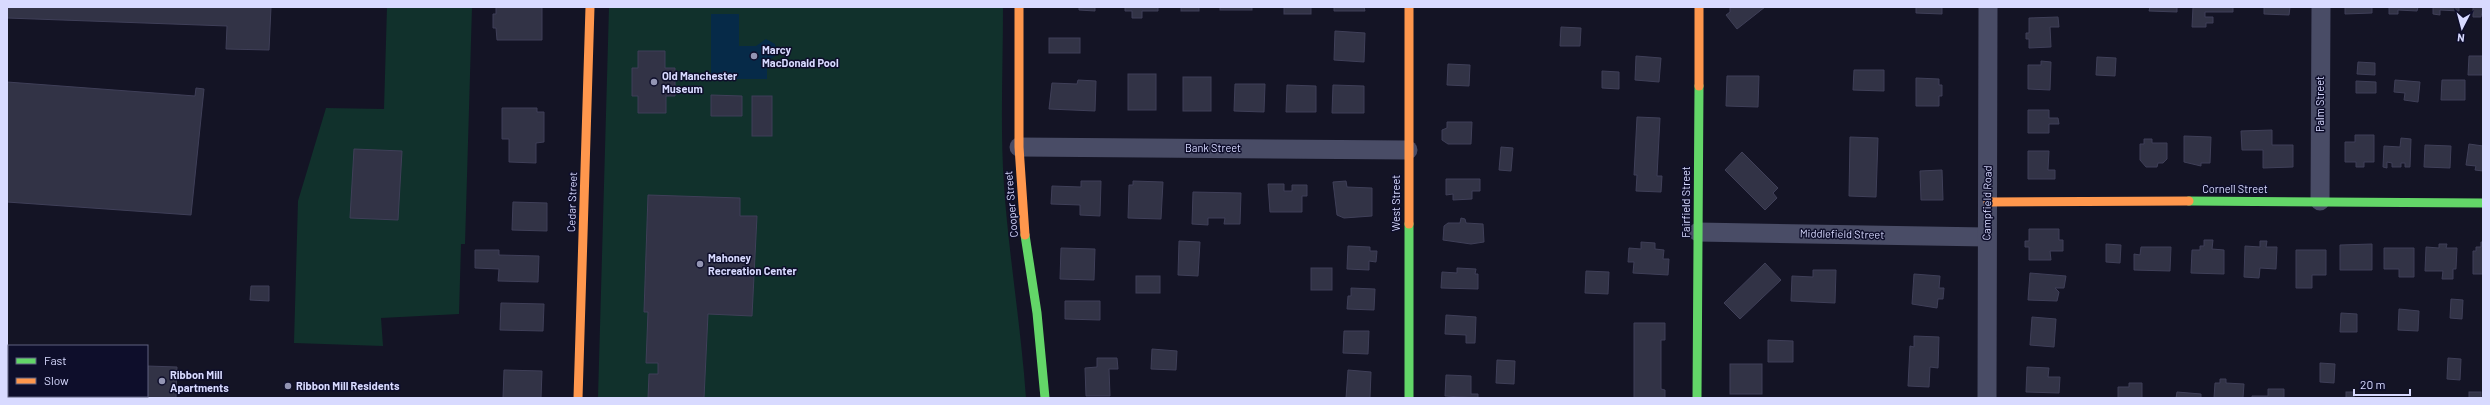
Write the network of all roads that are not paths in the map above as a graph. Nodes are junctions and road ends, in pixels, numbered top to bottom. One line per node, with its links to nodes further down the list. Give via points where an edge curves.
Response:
1 (590, 7): 14 (street, Cedar Street)
2 (1019, 7): 7 (street, Cooper Street)
3 (1409, 7): 8 (street, West Street)
4 (1699, 7): 12 (street, Fairfield Street)
5 (1988, 7): 10 (street, Campfield Road)
6 (2321, 7): 9 (street, Palm Street)
7 (1019, 147): 8 (street, Bank Street); 15 (street, Cooper Street, via 1022,218 1037,313)
8 (1408, 150): 16 (street, West Street)
9 (2320, 201): 10 (street, Cornell Street); 11 (street, Cornell Street)
10 (1988, 202): 13 (street, Campfield Road)
11 (2483, 203)
12 (1698, 232): 13 (street, Middlefield Street); 17 (street, Fairfield Street)
13 (1986, 237): 18 (street, Campfield Road)
14 (578, 398)
15 (1044, 398)
16 (1409, 398)
17 (1697, 398)
18 (1987, 398)

